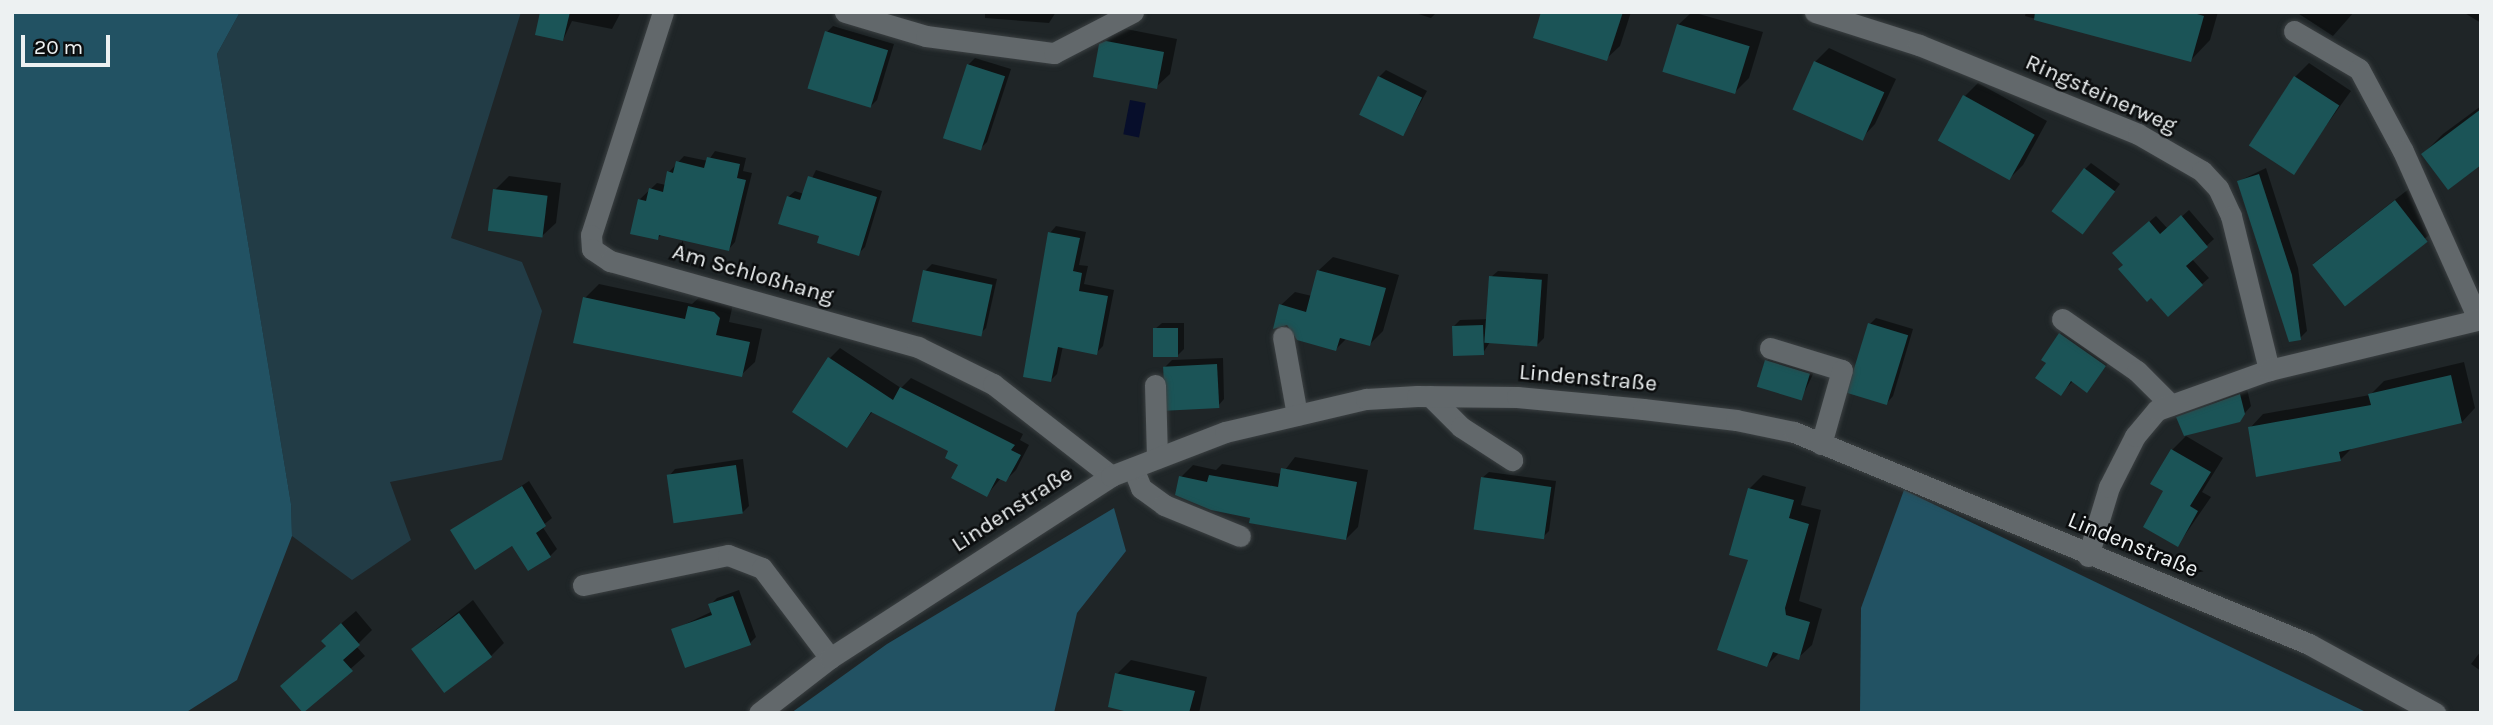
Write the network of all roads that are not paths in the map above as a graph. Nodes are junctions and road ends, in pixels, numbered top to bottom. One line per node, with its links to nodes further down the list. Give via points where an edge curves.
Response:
1 (663, 12): 19 (street, Am Schloßhang, via 591,234 592,249 610,261 918,347 993,384)
2 (845, 12): 3 (street, via 926,36 1054,53)
3 (1132, 12)
4 (1815, 12): 10 (street, Ringsteinerweg, via 1919,45 2126,128 2202,171 2218,188 2231,216)
5 (2294, 31): 7 (street, via 2359,69 2403,151)
6 (2062, 319): 13 (street, via 2137,371)
7 (2480, 319): 10 (street)
8 (1283, 337): 14 (street)
9 (1770, 348): 15 (street, via 1842,370)
10 (2269, 370): 13 (street)
11 (1155, 385): 16 (street)
12 (1430, 396): 14 (street, Lindenstraße, via 1366,400); 15 (street, Lindenstraße, via 1517,397 1736,420 1794,432); 17 (street, via 1434,405 1461,427)
13 (2171, 405): 21 (street, via 2157,410 2135,436 2109,487)
14 (1297, 415): 16 (street, Lindenstraße, via 1225,432)
15 (1821, 444): 21 (street, Lindenstraße)
16 (1157, 458): 18 (street, Lindenstraße)
17 (1511, 460)
18 (1133, 468): 19 (street, Lindenstraße); 20 (street, via 1141,488 1164,505)
19 (1111, 477): 23 (street, Lindenstraße)
20 (1240, 537)
21 (2088, 556): 25 (street, Lindenstraße, via 2309,644)
22 (583, 585): 23 (street, via 728,555 762,568)
23 (830, 658): 24 (street, Lindenstraße)
24 (759, 713)
25 (2435, 713)

